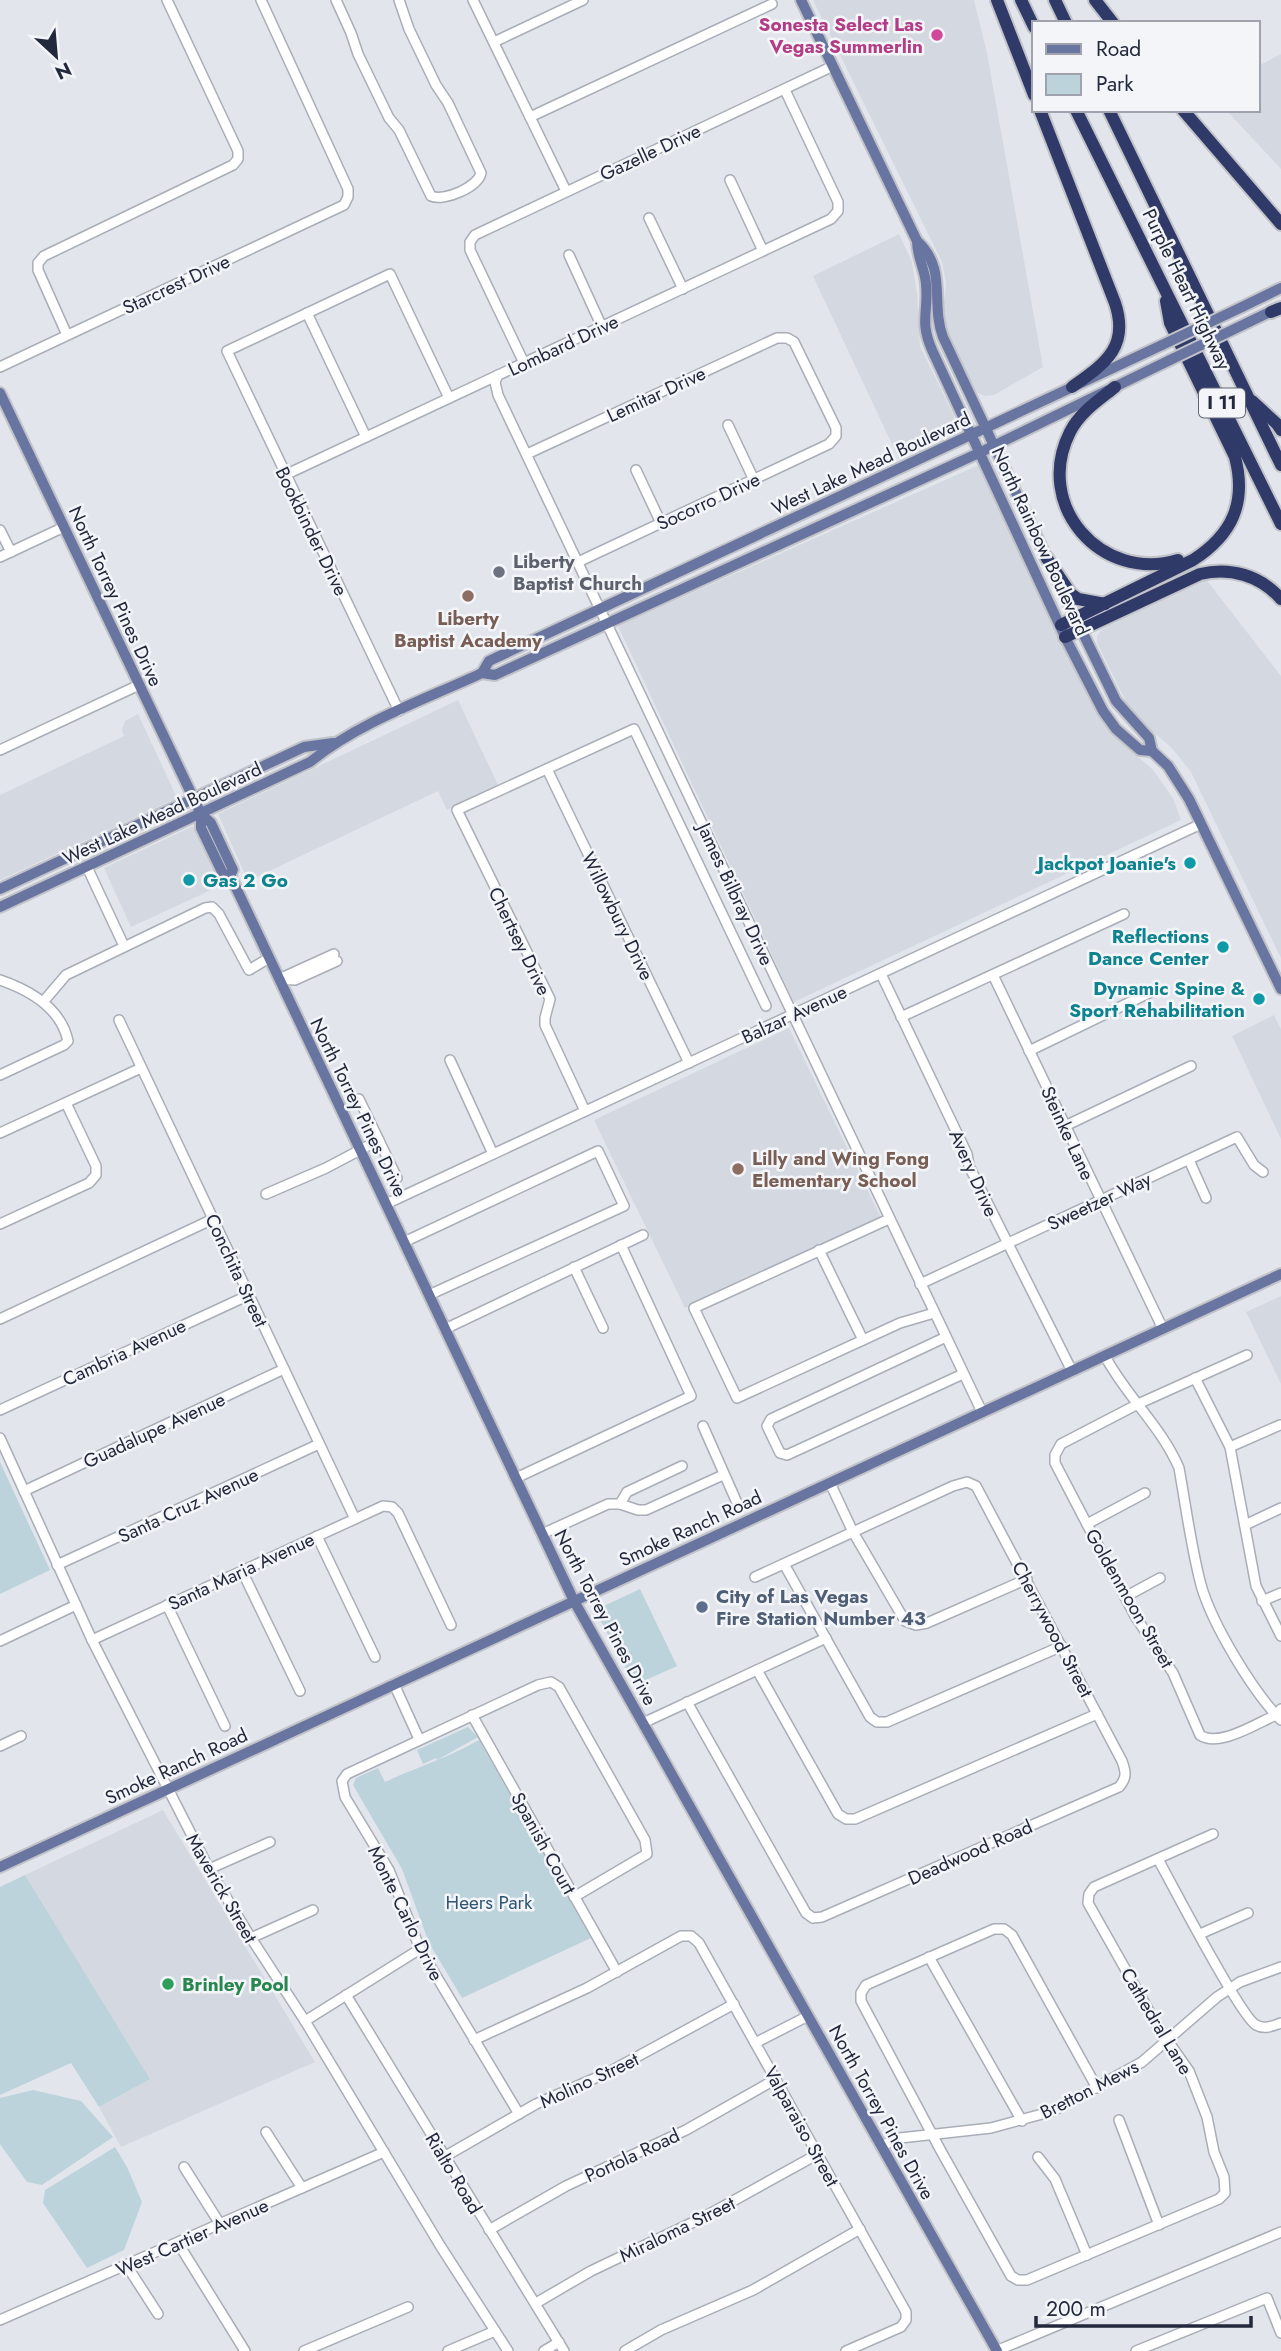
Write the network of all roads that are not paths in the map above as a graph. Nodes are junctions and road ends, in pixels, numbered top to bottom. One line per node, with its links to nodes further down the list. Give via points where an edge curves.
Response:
1 (167, 0): 38 (street, via 238,151 237,159 233,165 44,256 38,270)
2 (261, 0): 38 (street, Starcrest Drive, via 348,189 344,205)
3 (336, 0): 4 (street, via 389,118 431,196 445,197 477,181 481,173)
4 (399, 0)
5 (473, 0): 16 (street)
6 (583, 0): 16 (street)
7 (801, 0): 17 (main road, North Rainbow Boulevard)
8 (997, 0): 19 (highway)
9 (1021, 0): 15 (highway)
10 (1055, 0): 13 (highway)
11 (1095, 0): 14 (highway)
12 (772, 4): 24 (street)
13 (1065, 21)
14 (1111, 21)
15 (1032, 23)
16 (494, 42): 24 (street)
17 (833, 66): 18 (street, Gazelle Drive); 29 (main road, North Rainbow Boulevard)
18 (785, 90): 26 (street, Gazelle Drive); 30 (street, Lombard Drive, via 838,202 838,211 831,219)
19 (1032, 90)
20 (1041, 112): 43 (highway, via 1120,322 1109,358)
21 (1077, 112): 32 (highway, Purple Heart Highway / I 11)
22 (1110, 112): 46 (highway, Purple Heart Highway / I 11)
23 (1185, 112): 28 (highway)
24 (530, 117): 26 (street)
25 (730, 180): 30 (street)
26 (566, 191): 40 (street, Gazelle Drive, via 475,235 470,242)
27 (649, 218): 34 (street)
28 (1281, 224)
29 (917, 241): 49 (main road, North Rainbow Boulevard, via 928,251 936,274 940,330); 51 (main road, North Rainbow Boulevard, via 926,281 926,335)
30 (763, 251): 34 (street, Lombard Drive)
31 (569, 256): 37 (street)
32 (1163, 283): 57 (highway, via 1170,323); 63 (highway, Purple Heart Highway / I 11)
33 (1281, 288): 43 (main road, West Lake Mead Boulevard, bridge)
34 (683, 289): 37 (street, Lombard Drive)
35 (1278, 309): 44 (main road, West Lake Mead Boulevard, bridge)
36 (307, 313): 47 (street, via 390,274); 52 (street); 59 (street, Bookbinder Drive, via 227,351)
37 (602, 327): 40 (street, Lombard Drive)
38 (67, 335): 41 (street, Starcrest Drive)
39 (787, 338): 55 (street, Lemitar Drive, via 777,338); 61 (street, Socorro Drive, via 794,342 836,436 829,444)
40 (524, 363): 42 (street, Lombard Drive)
41 (0, 367)
42 (498, 375): 47 (street, Lombard Drive); 55 (street, James Bilbray Drive, via 498,395)
43 (1072, 387): 49 (main road, West Lake Mead Boulevard)
44 (1115, 387): 53 (main road, West Lake Mead Boulevard); 57 (highway, via 1078,419 1065,443 1060,468 1060,486 1070,517 1100,550 1151,565 1192,554 1208,543 1227,517 1235,495)
45 (0, 393): 65 (main road, North Torrey Pines Drive)
46 (1247, 396): 50 (highway); 56 (highway, Purple Heart Highway / I 11)
47 (449, 398): 52 (street, Lombard Drive)
48 (729, 425): 61 (street)
49 (986, 428): 51 (main road, West Lake Mead Boulevard); 53 (main road, North Rainbow Boulevard)
50 (1281, 430)
51 (973, 435): 54 (main road, North Rainbow Boulevard); 60 (main road, West Lake Mead Boulevard)
52 (366, 437): 59 (street, Lombard Drive)
53 (994, 446): 54 (main road, West Lake Mead Boulevard); 71 (main road, North Rainbow Boulevard)
54 (981, 452): 64 (main road, West Lake Mead Boulevard); 79 (main road, North Rainbow Boulevard)
55 (527, 454): 72 (street, James Bilbray Drive)
56 (1281, 465)
57 (1237, 466): 75 (highway, via 1237,504 1220,540 1193,560)
58 (636, 470): 62 (street)
59 (285, 475): 82 (street, Bookbinder Drive)
60 (885, 475): 64 (main road); 67 (main road, West Lake Mead Boulevard)
61 (754, 480): 62 (street, Socorro Drive)
62 (661, 523): 72 (street, Socorro Drive)
63 (1281, 524)
64 (808, 525): 67 (main road, via 758,542); 73 (main road, West Lake Mead Boulevard)
65 (64, 527): 68 (street); 81 (main road, North Torrey Pines Drive)
66 (0, 530): 68 (street)
67 (744, 541): 69 (main road, West Lake Mead Boulevard)
68 (11, 552): 70 (street)
69 (718, 554): 73 (main road); 76 (main road, West Lake Mead Boulevard)
70 (0, 557)
71 (1046, 558): 75 (highway, via 1071,594); 78 (main road, North Rainbow Boulevard)
72 (578, 562): 76 (street, James Bilbray Drive)
73 (714, 574): 77 (main road, West Lake Mead Boulevard)
74 (1281, 599): 78 (highway, via 1243,574 1213,571)
75 (1104, 604): 78 (highway)
76 (600, 610): 77 (street, James Bilbray Drive); 80 (main road, West Lake Mead Boulevard, via 489,661)
77 (607, 623): 80 (main road, West Lake Mead Boulevard, via 495,675); 107 (street, James Bilbray Drive)
78 (1079, 624): 79 (highway); 85 (main road, North Rainbow Boulevard, via 1116,701 1149,738)
79 (1063, 631): 85 (main road, North Rainbow Boulevard, via 1116,729 1140,750)
80 (482, 673): 82 (main road, West Lake Mead Boulevard)
81 (139, 685): 84 (street); 87 (main road, North Torrey Pines Drive)
82 (399, 711): 83 (main road, West Lake Mead Boulevard)
83 (334, 743): 87 (main road, West Lake Mead Boulevard, via 304,747); 88 (main road, West Lake Mead Boulevard, via 310,762)
84 (0, 750)
85 (1152, 751): 89 (main road, North Rainbow Boulevard, via 1179,781)
86 (547, 769): 106 (street, via 634,729); 112 (street, Willowbury Drive); 118 (street, Chertsey Drive, via 457,810 550,999 545,1025)
87 (193, 799): 88 (main road, North Torrey Pines Drive); 91 (main road, West Lake Mead Boulevard)
88 (201, 814): 90 (main road, West Lake Mead Boulevard); 98 (main road, North Torrey Pines Drive, via 201,828)
89 (1201, 824): 99 (street, Balzar Avenue); 103 (main road, North Rainbow Boulevard)
90 (87, 867): 93 (main road, West Lake Mead Boulevard); 96 (street)
91 (15, 883): 92 (main road, West Lake Mead Boulevard); 93 (main road)
92 (0, 890)
93 (22, 897): 94 (main road, West Lake Mead Boulevard)
94 (0, 907)
95 (1124, 914): 100 (street)
96 (124, 946): 98 (street, via 212,907 249,970); 105 (street, via 66,975)
97 (336, 957): 101 (street)
98 (268, 958): 101 (main road, North Torrey Pines Drive)
99 (881, 974): 107 (street, Balzar Avenue); 108 (street, Avery Drive)
100 (993, 975): 108 (street); 110 (street, Steinke Lane)
101 (279, 979): 122 (main road, North Torrey Pines Drive)
102 (0, 980): 105 (street)
103 (1281, 989)
104 (1153, 991): 110 (street)
105 (44, 1002): 115 (street, via 68,1041)
106 (766, 1006)
107 (793, 1015): 112 (street, Balzar Avenue); 132 (street, James Bilbray Drive)
108 (901, 1017): 136 (street, Avery Drive)
109 (119, 1020): 114 (street, Conchita Street)
110 (1029, 1051): 119 (street, Steinke Lane)
111 (450, 1060): 123 (street)
112 (689, 1063): 118 (street, Balzar Avenue)
113 (1191, 1066): 119 (street)
114 (141, 1068): 117 (street); 131 (street, Conchita Street)
115 (0, 1076)
116 (359, 1099): 121 (street)
117 (66, 1103): 120 (street); 133 (street, via 96,1175)
118 (586, 1111): 123 (street, Balzar Avenue)
119 (1065, 1126): 129 (street, Steinke Lane)
120 (0, 1133)
121 (379, 1140): 122 (street); 126 (street)
122 (360, 1150): 127 (street); 130 (main road, North Torrey Pines Drive)
123 (493, 1154): 130 (street, Balzar Avenue)
124 (1189, 1160): 125 (street, Sweetzer Way, via 1237,1137 1254,1166); 128 (street); 129 (street, Sweetzer Way)
125 (1264, 1172)
126 (397, 1178)
127 (266, 1194)
128 (1206, 1198)
129 (1100, 1200): 136 (street, Sweetzer Way); 148 (street, Steinke Lane)
130 (386, 1204): 135 (main road, North Torrey Pines Drive)
131 (213, 1219): 142 (street, Conchita Street); 145 (street)
132 (889, 1219): 138 (street); 141 (street, James Bilbray Drive)
133 (0, 1224)
134 (643, 1235): 137 (street)
135 (404, 1242): 143 (main road, North Torrey Pines Drive); 143 (street, via 598,1151 624,1206)
136 (1007, 1244): 141 (street, Sweetzer Way); 154 (street, Avery Drive)
137 (621, 1245): 139 (street); 167 (street, via 691,1396)
138 (819, 1250): 150 (street); 150 (street, via 694,1308 737,1398)
139 (574, 1267): 146 (street); 147 (street)
140 (1281, 1274): 148 (main road, Smoke Ranch Road)
141 (920, 1284): 144 (street, James Bilbray Drive)
142 (249, 1295): 153 (street, Conchita Street); 158 (street, Cambria Avenue)
143 (429, 1295): 147 (main road, North Torrey Pines Drive)
144 (934, 1313): 149 (street, James Bilbray Drive); 150 (street)
145 (0, 1319)
146 (603, 1328)
147 (444, 1329): 167 (main road, North Torrey Pines Drive)
148 (1163, 1329): 152 (main road, Smoke Ranch Road)
149 (946, 1337): 155 (street, James Bilbray Drive); 155 (street, via 771,1419 767,1426 780,1453 787,1455)
150 (863, 1340)
151 (1247, 1355): 156 (street)
152 (1105, 1356): 154 (main road, Smoke Ranch Road); 157 (street)
153 (284, 1369): 163 (street, Conchita Street); 169 (street, Guadalupe Avenue)
154 (1072, 1371): 159 (main road, Smoke Ranch Road)
155 (963, 1374): 159 (street, James Bilbray Drive)
156 (1195, 1378): 157 (street); 164 (street)
157 (1138, 1404): 175 (street, Goldenmoon Street, via 1062,1444 1055,1455); 204 (street, via 1161,1433 1179,1468 1201,1586 1209,1606 1257,1692)
158 (0, 1410)
159 (982, 1412): 168 (main road, Smoke Ranch Road)
160 (1280, 1424): 164 (street)
161 (702, 1426): 166 (street)
162 (0, 1438): 169 (street, Maverick Street)
163 (319, 1444): 174 (street, Conchita Street); 181 (street, Santa Cruz Avenue)
164 (1230, 1447): 176 (street)
165 (682, 1466): 171 (street, via 627,1492)
166 (723, 1475): 171 (street, via 646,1510); 172 (street)
167 (516, 1478): 178 (main road, North Torrey Pines Drive)
168 (830, 1483): 177 (street); 188 (main road, Smoke Ranch Road)
169 (24, 1491): 181 (street, Maverick Street)
170 (1145, 1493): 175 (street)
171 (620, 1504): 178 (street, via 608,1504)
172 (738, 1505)
173 (1281, 1508): 176 (street)
174 (355, 1519): 179 (street, Santa Maria Avenue); 192 (street, Santa Maria Avenue, via 383,1506 398,1513)
175 (1087, 1524): 187 (street, Goldenmoon Street)
176 (1245, 1525): 189 (street)
177 (853, 1532): 180 (street); 185 (street, via 899,1613 911,1624 927,1623); 185 (street, Cherrywood Street, via 953,1486 971,1483 980,1490)
178 (542, 1534): 188 (main road, North Torrey Pines Drive)
179 (317, 1536): 182 (street, Santa Maria Avenue); 198 (street)
180 (784, 1564): 183 (street); 194 (street)
181 (57, 1565): 190 (street, Maverick Street)
182 (242, 1571): 191 (street, Santa Maria Avenue); 201 (street)
183 (755, 1577)
184 (1160, 1578): 187 (street)
185 (1027, 1579): 197 (street, Cherrywood Street)
186 (1281, 1593): 189 (street)
187 (1125, 1597): 204 (street, Goldenmoon Street, via 1173,1673 1196,1729 1206,1739 1221,1739)
188 (574, 1601): 200 (main road, Smoke Ranch Road); 206 (main road, North Torrey Pines Drive)
189 (1262, 1601): 193 (street)
190 (76, 1605): 195 (street, Maverick Street); 196 (street)
191 (167, 1605): 195 (street, Santa Maria Avenue); 207 (street)
192 (451, 1625)
193 (1281, 1636)
194 (826, 1638): 197 (street, via 870,1717 887,1722); 199 (street)
195 (92, 1640): 212 (street, Maverick Street)
196 (0, 1641)
197 (1062, 1646): 203 (street, Cherrywood Street)
198 (375, 1657)
199 (757, 1670): 202 (street); 203 (street, via 838,1814 846,1819)
200 (394, 1684): 209 (street); 212 (main road, Smoke Ranch Road)
201 (300, 1691)
202 (687, 1702): 206 (street); 211 (street, Deadwood Road, via 806,1913 813,1918 1119,1787)
203 (1097, 1714): 211 (street, Cherrywood Street, via 1122,1761)
204 (1279, 1714)
205 (471, 1715): 209 (street); 218 (street, Spanish Court); 218 (street, via 551,1682 566,1699 645,1840 647,1854)
206 (643, 1723): 230 (main road, North Torrey Pines Drive)
207 (225, 1726)
208 (21, 1736): 210 (street)
209 (419, 1739): 223 (street, Monte Carlo Drive, via 347,1774 342,1781 345,1797 389,1870)
210 (0, 1746)
211 (1125, 1780)
212 (167, 1790): 216 (main road, Smoke Ranch Road); 217 (street, Maverick Street)
213 (1213, 1834): 215 (street)
214 (270, 1842): 217 (street)
215 (1158, 1859): 221 (street); 234 (street, Cathedral Lane, via 1094,1887 1088,1903)
216 (0, 1867)
217 (209, 1869): 222 (street, Maverick Street)
218 (575, 1897): 226 (street, Spanish Court)
219 (313, 1910): 222 (street)
220 (1248, 1913): 221 (street)
221 (1200, 1934): 227 (street)
222 (251, 1938): 231 (street, Maverick Street)
223 (420, 1949): 228 (street); 233 (street, Monte Carlo Drive)
224 (929, 1957): 237 (street, via 995,1928 1012,1935); 240 (street); 242 (street, via 866,1985 861,2001)
225 (1281, 1966): 227 (street, Bretton Mews)
226 (617, 1972): 229 (street, Valparaiso Street, via 681,1936 691,1936); 233 (street)
227 (1230, 1988): 232 (street, via 1253,2024 1265,2028); 234 (street, Bretton Mews)
228 (346, 1995): 231 (street); 246 (street, Rialto Road)
229 (734, 2004): 235 (street, Valparaiso Street); 238 (street, Molino Street)
230 (808, 2016): 235 (street); 243 (main road, North Torrey Pines Drive)
231 (305, 2021): 244 (street, Maverick Street)
232 (1281, 2023)
233 (474, 2040): 238 (street, Monte Carlo Drive)
234 (1168, 2042): 237 (street, Bretton Mews); 251 (street, Cathedral Lane, via 1189,2071 1207,2117 1225,2193)
235 (755, 2043): 236 (street, Valparaiso Street)
236 (776, 2079): 245 (street, Valparaiso Street); 253 (street, Portola Road)
237 (1097, 2088): 240 (street, Bretton Mews)
238 (519, 2114): 246 (street, Molino Street)
239 (1119, 2120): 251 (street)
240 (1022, 2121): 242 (street, Bretton Mews)
241 (266, 2132): 249 (street)
242 (932, 2133): 243 (street, Bretton Mews, via 900,2137); 256 (street, via 1012,2276 1027,2280)
243 (881, 2146): 272 (main road, North Torrey Pines Drive)
244 (384, 2152): 249 (street, West Cartier Avenue); 262 (street, Maverick Street)
245 (818, 2154): 252 (street, Valparaiso Street); 258 (street, Miraloma Street)
246 (444, 2157): 253 (street, Rialto Road)
247 (1038, 2157): 256 (street, via 1055,2179)
248 (184, 2167): 250 (street)
249 (302, 2188): 250 (street, West Cartier Avenue)
250 (220, 2224): 255 (street, West Cartier Avenue)
251 (1159, 2225): 256 (street)
252 (860, 2229): 270 (street, via 753,2290); 271 (street, Valparaiso Street, via 906,2312 906,2320 901,2328)
253 (489, 2230): 258 (street, Rialto Road)
254 (1281, 2232): 272 (street)
255 (178, 2243): 257 (street, West Cartier Avenue); 265 (street)
256 (1087, 2255)
257 (127, 2266): 260 (street); 261 (street, West Cartier Avenue)
258 (536, 2304): 264 (street, Rialto Road)
259 (408, 2307): 266 (street)
260 (158, 2314)
261 (0, 2320)
262 (495, 2331): 267 (street); 268 (street, Maverick Street)
263 (1281, 2333): 273 (street, via 1267,2298)
264 (561, 2347): 269 (street)
265 (245, 2351)
266 (304, 2351)
267 (448, 2351)
268 (508, 2351)
269 (544, 2351)
270 (625, 2351)
271 (846, 2351)
272 (997, 2351)
273 (1136, 2351)

